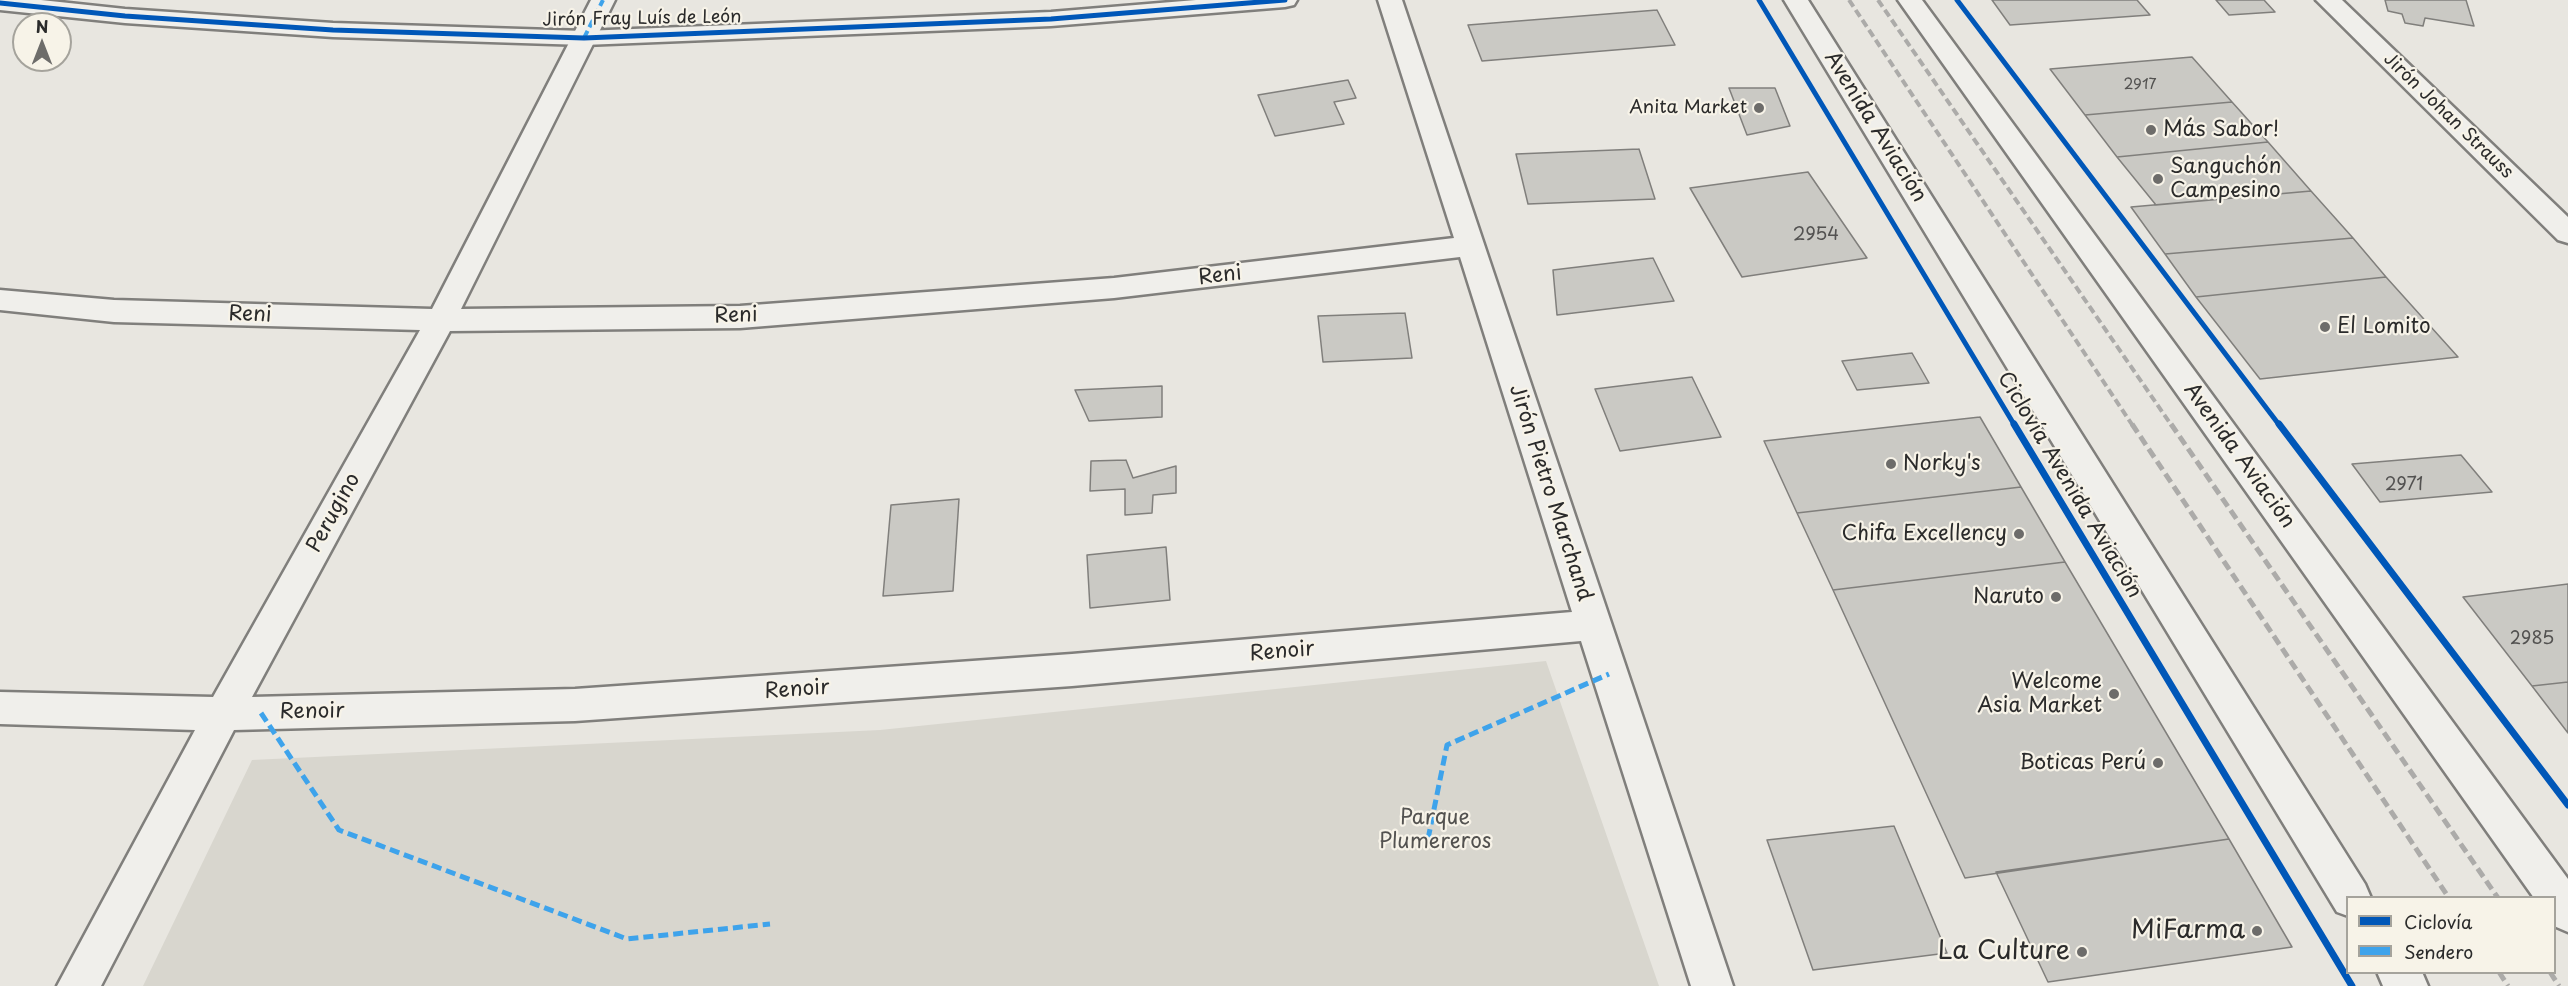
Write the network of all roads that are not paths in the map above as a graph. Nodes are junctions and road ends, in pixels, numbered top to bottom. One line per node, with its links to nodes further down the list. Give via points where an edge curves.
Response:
1 (603, 0): 8 (street, Perugino)
2 (1285, 0): 8 (street, Jirón Fray Luís de León, via 1052,19)
3 (1390, 0): 10 (street, Jirón Pietro Marchand)
4 (1796, 0): 16 (street, Avenida Aviación)
5 (1910, 0): 17 (street, Avenida Aviación)
6 (2328, 0): 9 (street, Jirón Johan Strauss)
7 (0, 3): 8 (street, Jirón Fray Luís de León, via 333,30)
8 (584, 38): 12 (street, Perugino)
9 (2568, 233)
10 (1469, 246): 12 (street, Reni, via 1114,288 740,317); 13 (street, Jirón Pietro Marchand)
11 (0, 300): 12 (street, Reni, via 114,311)
12 (441, 320): 15 (street, Perugino)
13 (1593, 625): 15 (street, Renoir, via 1072,670 575,705); 19 (street, Jirón Pietro Marchand)
14 (0, 708): 15 (street, Renoir)
15 (223, 714): 18 (street, Perugino)
16 (2350, 896)
17 (2568, 912)
18 (78, 986)
19 (1712, 986)

